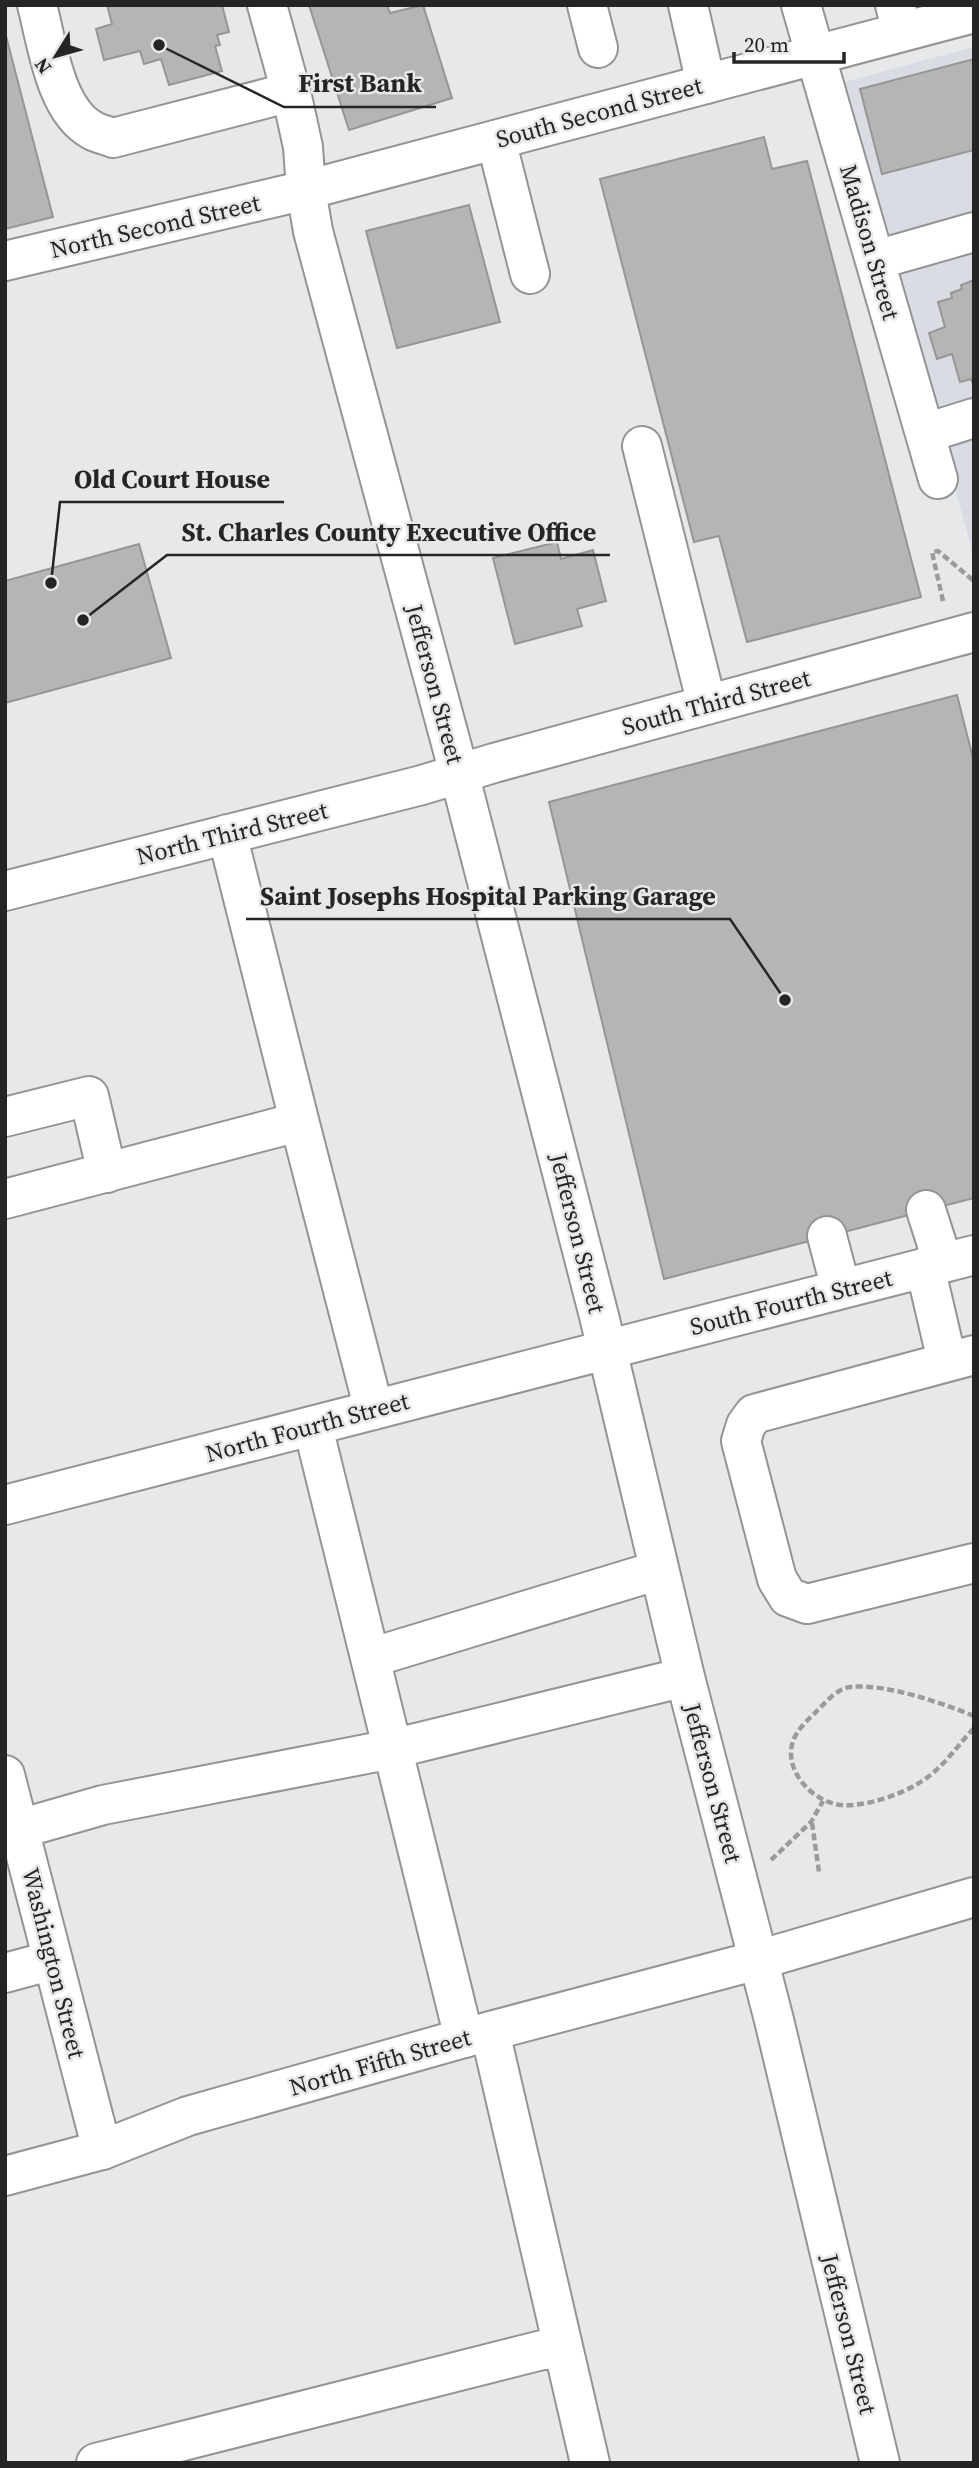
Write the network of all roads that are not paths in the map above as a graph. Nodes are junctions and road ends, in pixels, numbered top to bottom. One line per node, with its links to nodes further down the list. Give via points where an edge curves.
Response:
1 (37, 5): 11 (street, via 60,93 91,130 113,138)
2 (267, 5): 11 (street, Jefferson Street)
3 (587, 5): 8 (street)
4 (688, 5): 10 (street)
5 (801, 5): 9 (street, Madison Street)
6 (974, 13): 7 (street, South Second Street)
7 (913, 16): 9 (street, South Second Street)
8 (598, 48)
9 (816, 54): 10 (street, South Second Street); 15 (street, Madison Street)
10 (706, 84): 12 (street, South Second Street)
11 (291, 92): 13 (street, Jefferson Street, via 303,147)
12 (496, 140): 13 (street, South Second Street); 17 (street)
13 (306, 190): 16 (street, North Second Street); 24 (street, Jefferson Street, via 313,231)
14 (974, 232): 15 (street)
15 (876, 260): 19 (street, Madison Street)
16 (5, 261)
17 (530, 274)
18 (974, 418): 19 (street)
19 (926, 433): 21 (street, Madison Street)
20 (642, 446): 23 (street)
21 (938, 479)
22 (960, 622): 23 (street, South Third Street)
23 (707, 705): 24 (street, South Third Street)
24 (459, 772): 25 (street, North Third Street); 35 (street, Jefferson Street)
25 (227, 834): 26 (street, North Third Street); 28 (street)
26 (5, 891)
27 (5, 1117): 29 (street, via 89,1096)
28 (300, 1124): 29 (street); 37 (street)
29 (107, 1173): 30 (street)
30 (5, 1199)
31 (926, 1210): 33 (street)
32 (827, 1236): 34 (street)
33 (947, 1262): 34 (street, South Fourth Street); 36 (street)
34 (841, 1289): 35 (street, South Fourth Street)
35 (607, 1348): 37 (street, North Fourth Street); 41 (street, Jefferson Street)
36 (960, 1358): 40 (street, via 754,1414 741,1441 777,1579 788,1597 807,1604)
37 (374, 1410): 38 (street, North Fourth Street)
38 (313, 1427): 39 (street, North Fourth Street); 42 (street)
39 (5, 1504)
40 (974, 1563)
41 (659, 1570): 42 (street); 43 (street, Jefferson Street)
42 (370, 1658): 44 (street)
43 (685, 1677): 44 (street); 49 (street, Jefferson Street)
44 (393, 1749): 46 (street, via 103,1805); 51 (street)
45 (5, 1775): 46 (street, Washington Street)
46 (17, 1850): 48 (street, Washington Street)
47 (974, 1897): 49 (street, North Fifth Street)
48 (53, 1960): 50 (street); 52 (street, Washington Street)
49 (758, 1960): 51 (street, North Fifth Street); 57 (street, Jefferson Street)
50 (5, 1973)
51 (477, 2035): 52 (street, North Fifth Street, via 188,2116); 54 (street)
52 (102, 2150): 53 (street, North Fifth Street)
53 (5, 2176)
54 (562, 2345): 55 (street); 56 (street)
55 (96, 2463)
56 (590, 2463)
57 (880, 2463)

